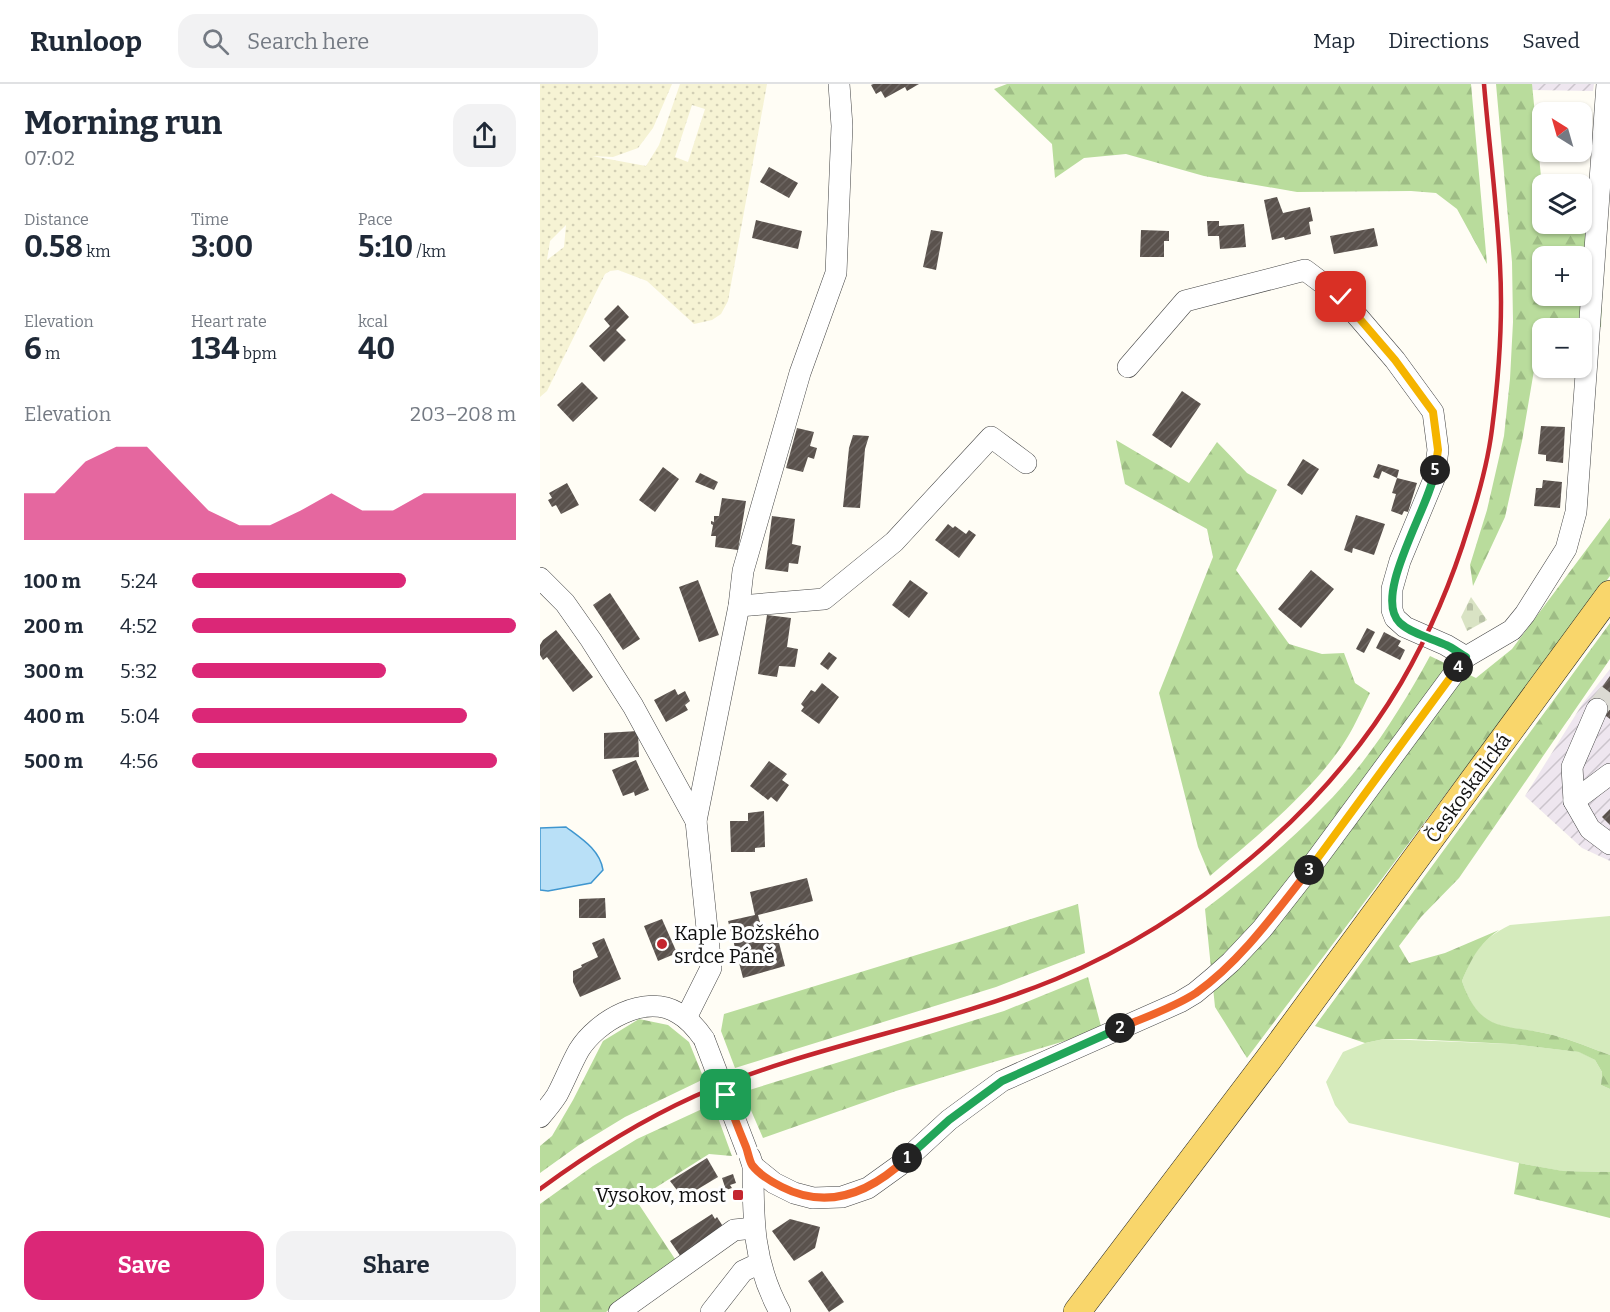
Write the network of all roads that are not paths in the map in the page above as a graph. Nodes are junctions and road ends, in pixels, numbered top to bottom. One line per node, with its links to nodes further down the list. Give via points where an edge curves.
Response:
1 (839, 84): 8 (street, via 842,126 836,273 800,373 743,571)
2 (1607, 84): 3 (street)
3 (1605, 168): 9 (street, via 1576,512 1566,549 1512,630)
4 (1128, 368): 9 (street, via 1185,301 1305,270 1341,297 1433,412 1438,450 1434,479 1400,561 1392,589 1392,610 1405,627)
5 (1026, 463): 8 (street, via 991,437 894,542 824,599)
6 (540, 578): 13 (street, via 565,603 603,659)
7 (1610, 594): 23 (main road, Českoskalická, via 1325,983)
8 (739, 606): 13 (street)
9 (1466, 657): 17 (street, via 1269,920 1231,962 1195,993 1002,1081 868,1188 842,1197 813,1198 774,1183)
10 (1603, 714): 12 (street, via 1572,767)
11 (1610, 774): 12 (street)
12 (1574, 801): 14 (street, via 1590,830)
13 (696, 821): 15 (street, via 711,968)
14 (1610, 844)
15 (686, 1018): 16 (street, via 667,1008 640,1008 597,1028); 17 (street, bridge, via 704,1039)
16 (540, 1117)
17 (750, 1158): 18 (street)
18 (754, 1228): 19 (street); 20 (street, via 734,1230)
19 (760, 1263): 21 (street, via 743,1271); 22 (street)
20 (619, 1312)
21 (711, 1312)
22 (780, 1312)
23 (1077, 1312)

